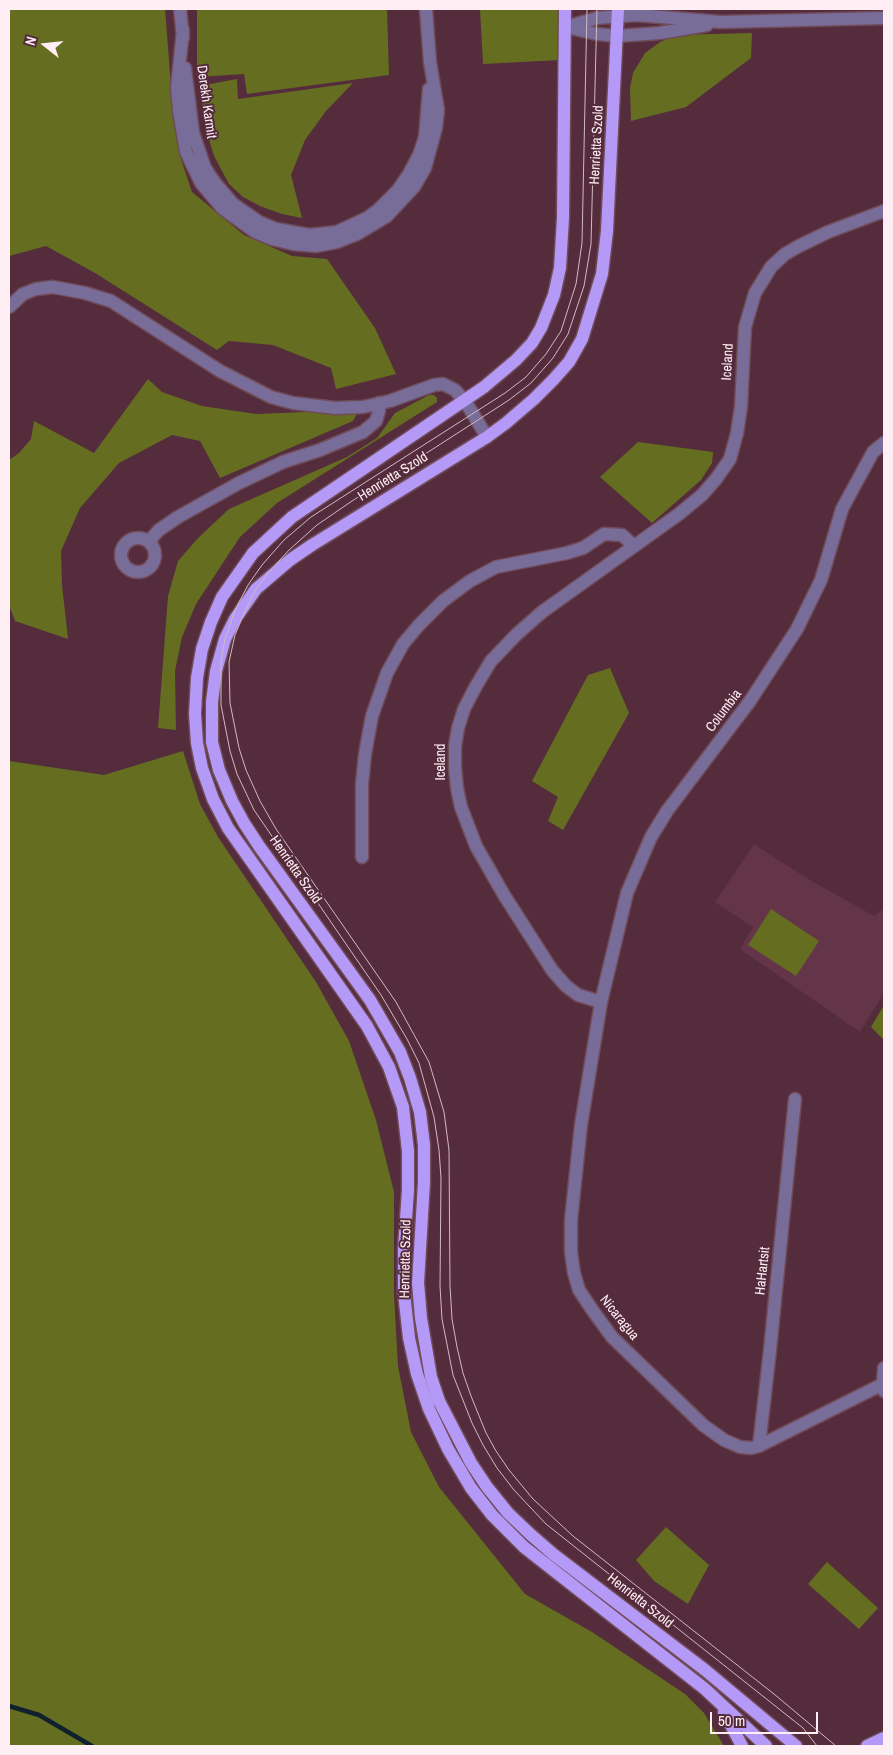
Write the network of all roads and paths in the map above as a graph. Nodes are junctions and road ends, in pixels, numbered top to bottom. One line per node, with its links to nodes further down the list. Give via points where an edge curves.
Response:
1 (180, 9): 2 (street, Derekh Karmit, via 183,30 177,87 184,143 192,165 210,196 237,220 264,236 316,246 357,234 387,216 414,188 425,168 432,149 438,110)
2 (426, 9)
3 (566, 9): 7 (main road, Henrietta Szold)
4 (618, 12): 6 (street); 7 (street); 8 (main road, Henrietta Szold)
5 (884, 18): 6 (street)
6 (721, 22): 8 (street, via 660,33)
7 (566, 27): 8 (street); 11 (main road, Henrietta Szold, via 563,218 560,268 554,295 532,343 498,376)
8 (617, 36): 13 (main road, Henrietta Szold, via 607,231 602,274 590,316 569,362 534,399)
9 (884, 211): 16 (street, Iceland, via 799,246 771,267 755,294 745,327 741,407 730,459 702,495)
10 (9, 307): 12 (street, via 23,294 36,289 52,287 85,293 111,301 220,371 271,397 335,408)
11 (465, 401): 12 (street, via 455,390 439,384); 13 (street); 23 (main road, Henrietta Szold, via 292,517 253,552 222,597 202,649 195,705 197,742 205,776 228,828 367,1026 392,1075 403,1107 408,1151 404,1293 409,1338 429,1409 448,1450 492,1515 524,1547)
12 (379, 403): 15 (street, via 376,421 363,432 238,482 178,517)
13 (487, 437): 27 (main road, Henrietta Szold, via 312,545 256,589 235,619 216,671 212,742 219,770 244,823 370,1000 400,1052 410,1078 420,1112 424,1145 418,1283 420,1318 439,1401 471,1463 508,1513 530,1534 705,1670)
14 (884, 443): 18 (street, Columbia, via 873,452 842,509 821,580 797,629 750,701 689,780 651,837 627,893)
15 (149, 541)
16 (634, 546): 17 (street, via 622,535 604,534 583,548 567,553 496,567 443,601 419,625 403,644 387,673 372,716 362,784); 18 (street, Iceland, via 542,612 491,661 464,709 455,746 456,788 461,808 476,846 500,889 552,970 566,986 578,995)
17 (362, 857)
18 (601, 1002): 22 (street, Nicaragua, via 581,1125 571,1220 571,1252 580,1290 612,1337 703,1425 740,1447)
19 (795, 1099): 22 (street, HaHartsit)
20 (884, 1368): 21 (street)
21 (884, 1388): 22 (street, Nicaragua)
22 (759, 1446)
23 (705, 1689): 25 (main road, via 723,1710); 26 (main road, Henrietta Szold)
24 (884, 1738): 28 (main road)
25 (742, 1746)
26 (766, 1746)
27 (796, 1746)
28 (867, 1746)

